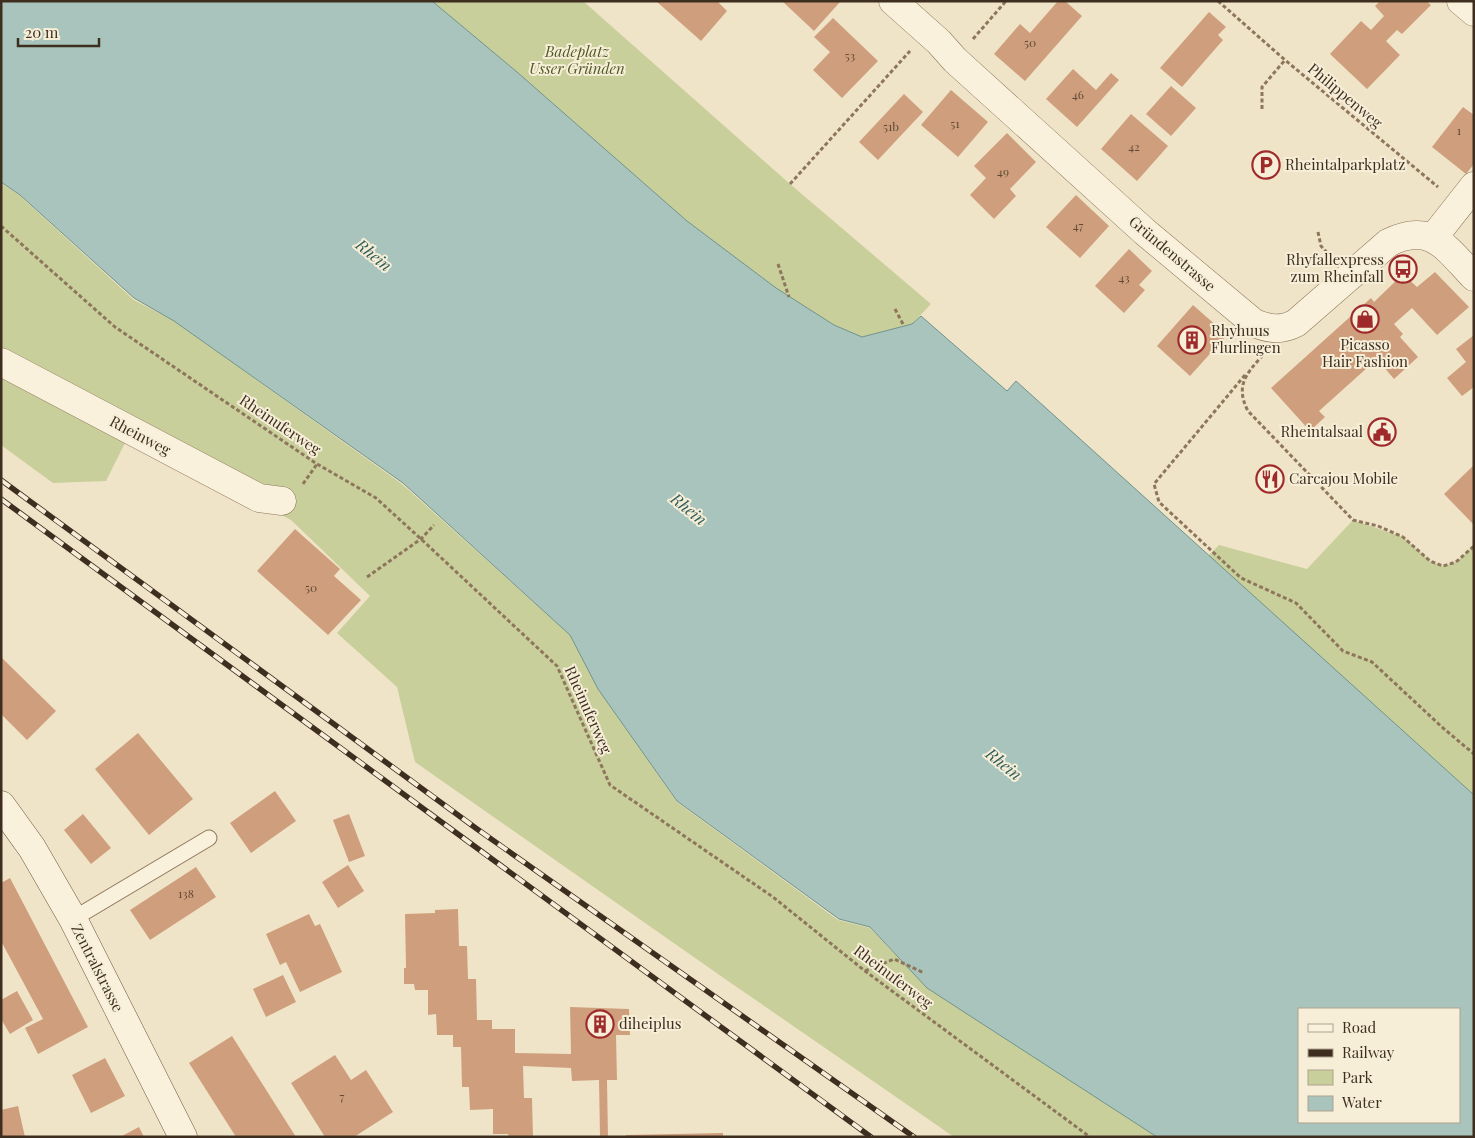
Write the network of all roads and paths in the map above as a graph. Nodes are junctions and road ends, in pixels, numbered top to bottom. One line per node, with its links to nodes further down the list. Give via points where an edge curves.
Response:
1 (893, 1): 6 (street, Gründenstrasse)
2 (1006, 1): 7 (path)
3 (1218, 1): 8 (path, Philippenweg)
4 (1461, 1): 5 (street)
5 (1474, 12)
6 (927, 31): 7 (street, Gründenstrasse); 10 (path)
7 (955, 60): 19 (street, Gründenstrasse, via 1146,232 1254,323 1276,329)
8 (1286, 60): 9 (path, via 1262,87); 11 (path, Philippenweg)
9 (1262, 109)
10 (790, 184)
11 (1467, 196): 13 (street)
12 (1, 226): 24 (path, Rheinuferweg, via 115,327 317,464 376,498)
13 (1434, 238): 15 (street); 19 (street, via 1412,234 1388,243 1296,324)
14 (778, 264): 16 (path)
15 (1474, 277)
16 (789, 297)
17 (895, 309): 18 (path)
18 (904, 326)
19 (1287, 328): 21 (path)
20 (1, 362): 22 (street, Rheinweg, via 259,498)
21 (1245, 375): 25 (path, via 1242,399 1248,412 1353,520 1378,526 1403,538 1430,561 1443,566 1456,562); 27 (path, via 1154,484 1159,502 1241,578 1296,603 1343,651 1372,662)
22 (282, 501)
23 (434, 525): 24 (path)
24 (421, 539): 26 (path); 31 (path, Rheinuferweg, via 557,666 610,785 773,897)
25 (1474, 546)
26 (366, 577)
27 (1474, 754)
28 (1, 805): 30 (street, Zentralstrasse, via 32,848)
29 (209, 838): 30 (lane)
30 (73, 919): 33 (street, Zentralstrasse)
31 (865, 971): 32 (path, via 894,959); 34 (path, Rheinuferweg)
32 (924, 973)
33 (183, 1137)
34 (1090, 1137)

